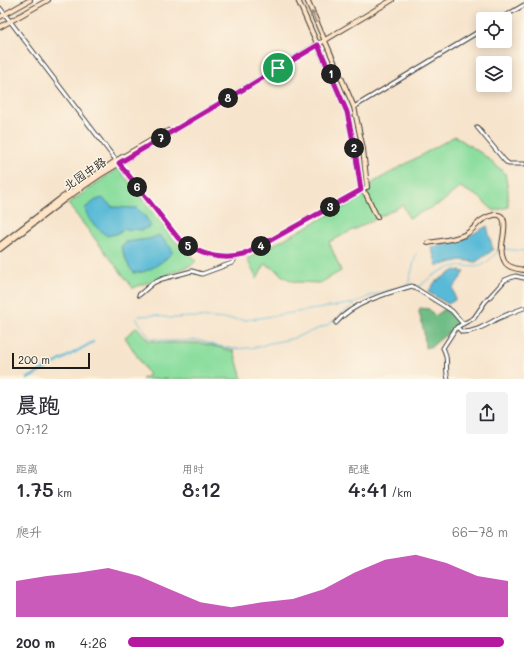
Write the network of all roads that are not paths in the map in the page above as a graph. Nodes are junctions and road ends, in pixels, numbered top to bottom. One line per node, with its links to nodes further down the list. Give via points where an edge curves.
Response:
1 (30, 0): 10 (street)
2 (48, 0): 12 (street)
3 (298, 0): 16 (street)
4 (307, 0): 15 (street, one-way to 4)
5 (387, 0): 15 (street, 北园中路)
6 (392, 0): 15 (street, 北园中路)
7 (524, 5): 9 (street)
8 (0, 8): 10 (street)
9 (512, 12)
10 (5, 14): 11 (street); 12 (street)
11 (0, 17)
12 (10, 21): 13 (street); 19 (street)
13 (0, 27)
14 (476, 33): 17 (street)
15 (324, 39): 16 (street, 北园中路); 17 (street)
16 (317, 43): 19 (street, 北园中路); 22 (street, via 347,112)
17 (354, 107): 21 (street, via 363,149)
18 (477, 127): 20 (street, via 505,161 510,164)
19 (118, 161): 25 (street, 北园中路, via 60,199); 26 (street, 北园中路); 27 (street, via 187,246 207,255)
20 (524, 164)
21 (367, 186): 22 (street)
22 (361, 190): 23 (street, via 366,194); 27 (street, via 252,251)
23 (377, 217)
24 (428, 243): 28 (street, via 464,235 483,219 500,216 505,228 502,250 505,263)
25 (0, 245)
26 (0, 249)
27 (236, 257): 30 (street, via 232,263 202,274 192,271 153,282)
28 (524, 270)
29 (524, 278): 33 (street, via 515,276 505,280 474,318)
30 (139, 295)
31 (524, 308): 34 (street, via 480,329 462,332)
32 (336, 323): 33 (street, via 347,312 372,299 412,286 452,311)
33 (463, 324): 34 (street)
34 (457, 327): 35 (street, via 443,348 447,355)
35 (448, 379)

